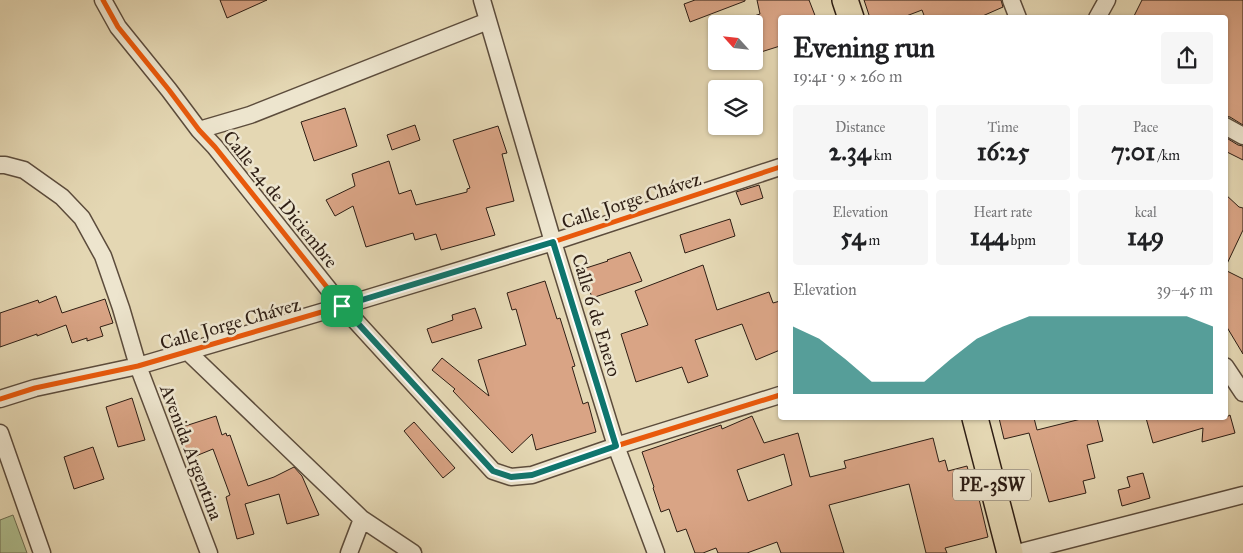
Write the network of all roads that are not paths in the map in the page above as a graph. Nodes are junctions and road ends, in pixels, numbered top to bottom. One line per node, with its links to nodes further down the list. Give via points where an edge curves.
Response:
1 (103, 0): 11 (street, Calle 24 de Diciembre, via 118,27)
2 (482, 0): 9 (street, Calle 6 de Enero)
3 (845, 0): 6 (main road)
4 (1011, 0): 7 (street)
5 (1107, 0): 8 (street)
6 (850, 15)
7 (1017, 15)
8 (1099, 15)
9 (488, 21): 11 (street, via 250,114); 15 (street, Calle 6 de Enero)
10 (1228, 128): 12 (street)
11 (200, 130): 16 (street, Calle 24 de Diciembre)
12 (1243, 136)
13 (0, 165): 18 (street, Avenida Argentina, via 24,170 62,197 82,218 103,256)
14 (778, 168): 15 (street, Calle Jorge Chávez)
15 (553, 242): 16 (street, Calle Jorge Chávez); 25 (street, Calle 6 de Enero)
16 (342, 306): 17 (street, Calle Jorge Chávez); 25 (street, Calle 24 de Diciembre, via 493,471 511,477 532,475)
17 (187, 351): 18 (street, Calle Jorge Chávez); 27 (street)
18 (138, 366): 22 (street, Calle Jorge Chávez, via 34,388); 29 (street, Avenida Argentina)
19 (1228, 370): 20 (street)
20 (1243, 393)
21 (778, 396): 25 (street)
22 (0, 399)
23 (975, 420): 33 (main road, PE-3SW)
24 (0, 433): 28 (street)
25 (616, 446): 32 (street, Calle 6 de Enero)
26 (1243, 494): 34 (street)
27 (362, 519): 30 (street); 31 (street)
28 (42, 553)
29 (209, 553)
30 (349, 553)
31 (412, 553)
32 (656, 553)
33 (1010, 553)
34 (1017, 553)

